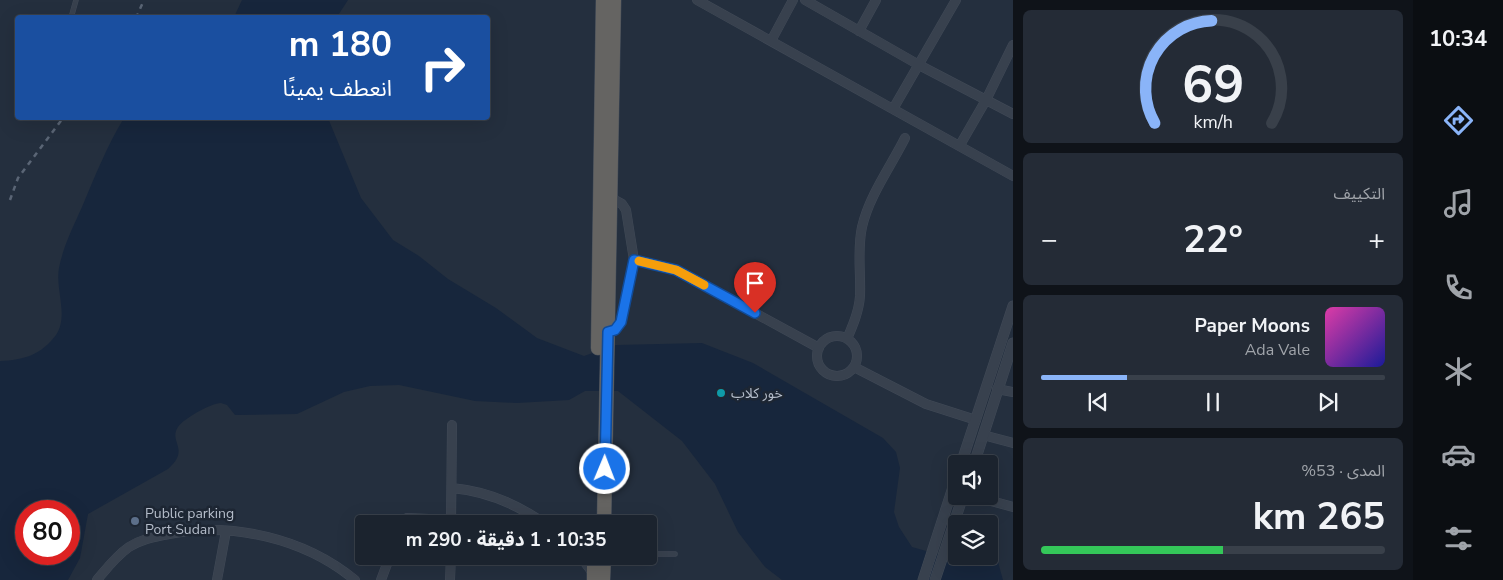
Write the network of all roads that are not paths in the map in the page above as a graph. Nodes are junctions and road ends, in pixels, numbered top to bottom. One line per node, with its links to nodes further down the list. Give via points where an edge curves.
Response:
1 (76, 0): 9 (lane)
2 (603, 0): 23 (highway)
3 (614, 0): 20 (highway)
4 (697, 0): 11 (street)
5 (793, 0): 11 (street)
6 (805, 0): 10 (street)
7 (876, 0): 10 (street)
8 (956, 0): 13 (street)
9 (71, 15)
10 (859, 31): 13 (street)
11 (771, 41): 15 (street)
12 (1013, 45): 14 (street)
13 (919, 65): 14 (street); 15 (street)
14 (986, 100): 16 (street); 18 (street)
15 (893, 109): 18 (street)
16 (1013, 114)
17 (905, 138): 24 (street, via 862,225 859,303)
18 (960, 145): 19 (street)
19 (1013, 176)
20 (611, 198): 21 (street, via 626,210); 23 (highway)
21 (634, 260): 23 (street, via 621,322); 26 (street, via 676,270)
22 (1013, 306): 30 (street)
23 (604, 336): 37 (highway)
24 (847, 339): 26 (street, via 831,337); 27 (street, via 857,354)
25 (1013, 343): 28 (street)
26 (818, 348): 27 (street, via 820,367 830,376 844,375)
27 (854, 366): 30 (street, via 926,404)
28 (997, 389): 29 (street); 32 (street)
29 (1013, 392)
30 (976, 420): 34 (street)
31 (452, 425): 36 (street)
32 (983, 435): 33 (street); 35 (street)
33 (1013, 443)
34 (964, 455)
35 (977, 455)
36 (452, 488): 42 (street); 43 (street, via 476,491 502,500)
37 (600, 503): 44 (highway); 45 (highway)
38 (998, 503): 41 (street)
39 (950, 505): 47 (street)
40 (959, 505): 47 (street)
41 (1013, 507)
42 (451, 515)
43 (529, 515)
44 (597, 515)
45 (602, 515)
46 (226, 531): 56 (street, via 195,529 138,542 120,554); 57 (street); 58 (street, via 290,543 332,563)
47 (941, 542): 61 (street); 62 (street)
48 (657, 554): 49 (lane)
49 (675, 554)
50 (387, 565): 59 (street)
51 (450, 565): 60 (street)
52 (587, 565): 55 (street)
53 (595, 565): 55 (highway)
54 (601, 565): 55 (highway)
55 (597, 578)
56 (97, 580)
57 (217, 580)
58 (355, 580)
59 (381, 580)
60 (450, 580)
61 (923, 580)
62 (935, 580)

